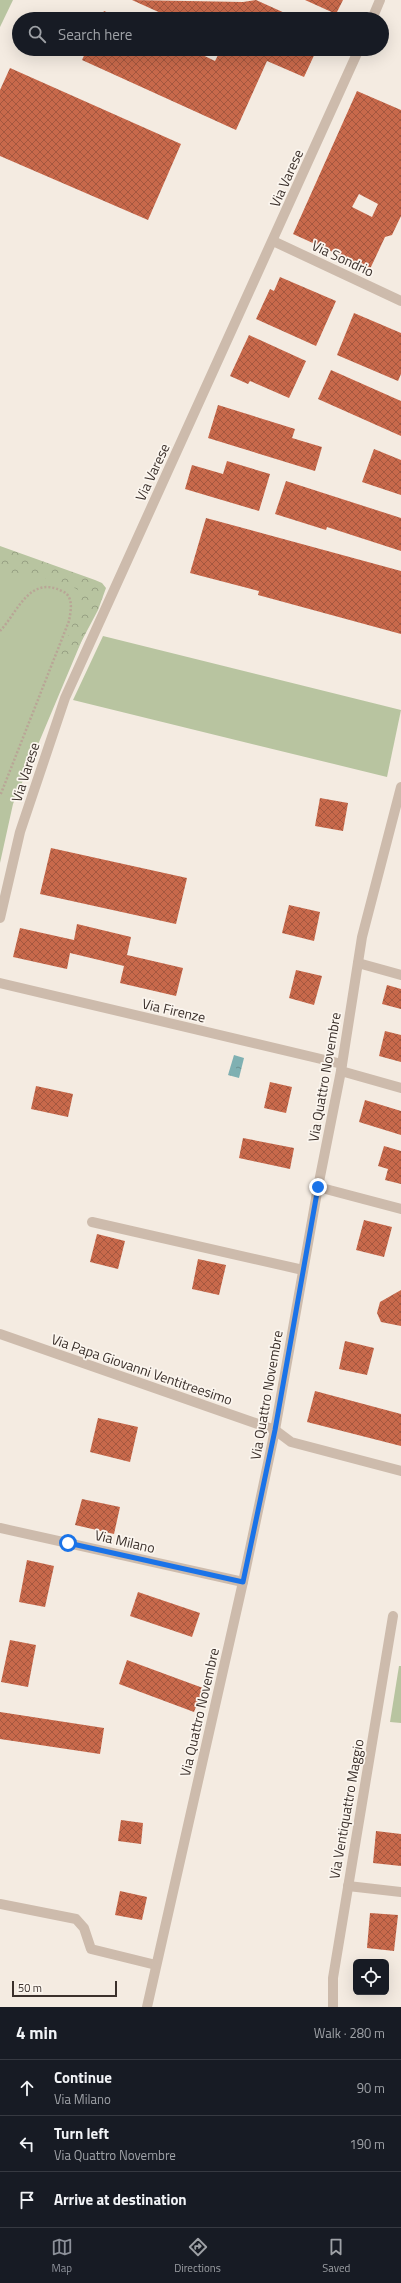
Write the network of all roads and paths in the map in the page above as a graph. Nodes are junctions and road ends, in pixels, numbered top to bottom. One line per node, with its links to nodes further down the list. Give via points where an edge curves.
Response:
1 (380, 0): 2 (street)
2 (375, 12)
3 (355, 56): 4 (street, Via Varese)
4 (273, 241): 5 (street, Via Sondrio); 9 (street, Via Varese, via 64,698 20,832)
5 (401, 301)
6 (0, 631): 8 (path, via 26,596 35,589 59,589 66,593 70,600 68,621)
7 (401, 787): 10 (street, Via Quattro Novembre, via 370,901)
8 (0, 796)
9 (0, 918)
10 (358, 963): 11 (street); 13 (street, Via Quattro Novembre)
11 (401, 975)
12 (0, 982): 13 (street, Via Firenze)
13 (341, 1068): 14 (street, Via Firenze); 15 (street, Via Quattro Novembre)
14 (401, 1088)
15 (318, 1187): 16 (street); 18 (street, Via Quattro Novembre)
16 (401, 1209)
17 (92, 1222): 18 (street)
18 (303, 1270): 20 (street, Via Quattro Novembre)
19 (0, 1334): 20 (street, Via Papa Giovanni Ventitreesimo)
20 (275, 1430): 21 (street, Via Papa Giovanni Ventitreesimo, via 291,1442); 23 (street, Via Quattro Novembre)
21 (401, 1471)
22 (0, 1528): 23 (street, Via Milano)
23 (243, 1582): 28 (street, Via Quattro Novembre)
24 (393, 1616): 25 (street, Via Ventiquattro Maggio)
25 (348, 1886): 26 (street); 30 (street, Via Ventiquattro Maggio, via 333,1978)
26 (401, 1892)
27 (0, 1904): 28 (street, via 76,1919 84,1928 91,1949)
28 (156, 1965): 29 (street, Via Quattro Novembre)
29 (147, 2007)
30 (334, 2007)

